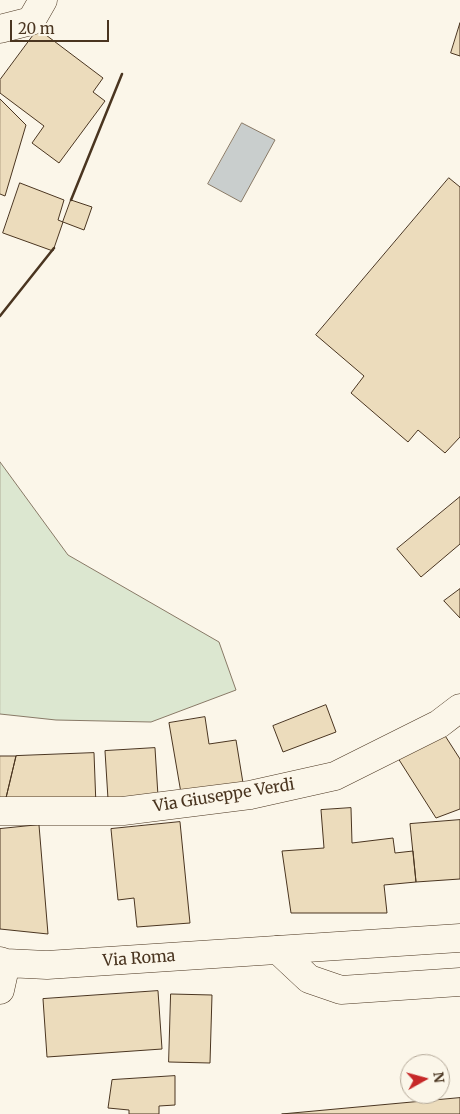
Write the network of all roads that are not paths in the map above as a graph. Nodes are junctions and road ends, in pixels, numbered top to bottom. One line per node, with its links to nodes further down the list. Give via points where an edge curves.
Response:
1 (37, 11): 2 (street)
2 (0, 29)
3 (460, 708): 4 (street, Via Giuseppe Verdi, via 439,724 335,776 250,795 124,811)
4 (0, 810)
5 (460, 938): 6 (street, Via Roma)
6 (278, 950): 7 (street, Via Roma, via 46,966); 8 (street, via 309,979 341,990)
7 (3, 962): 9 (street)
8 (460, 982)
9 (0, 990)

